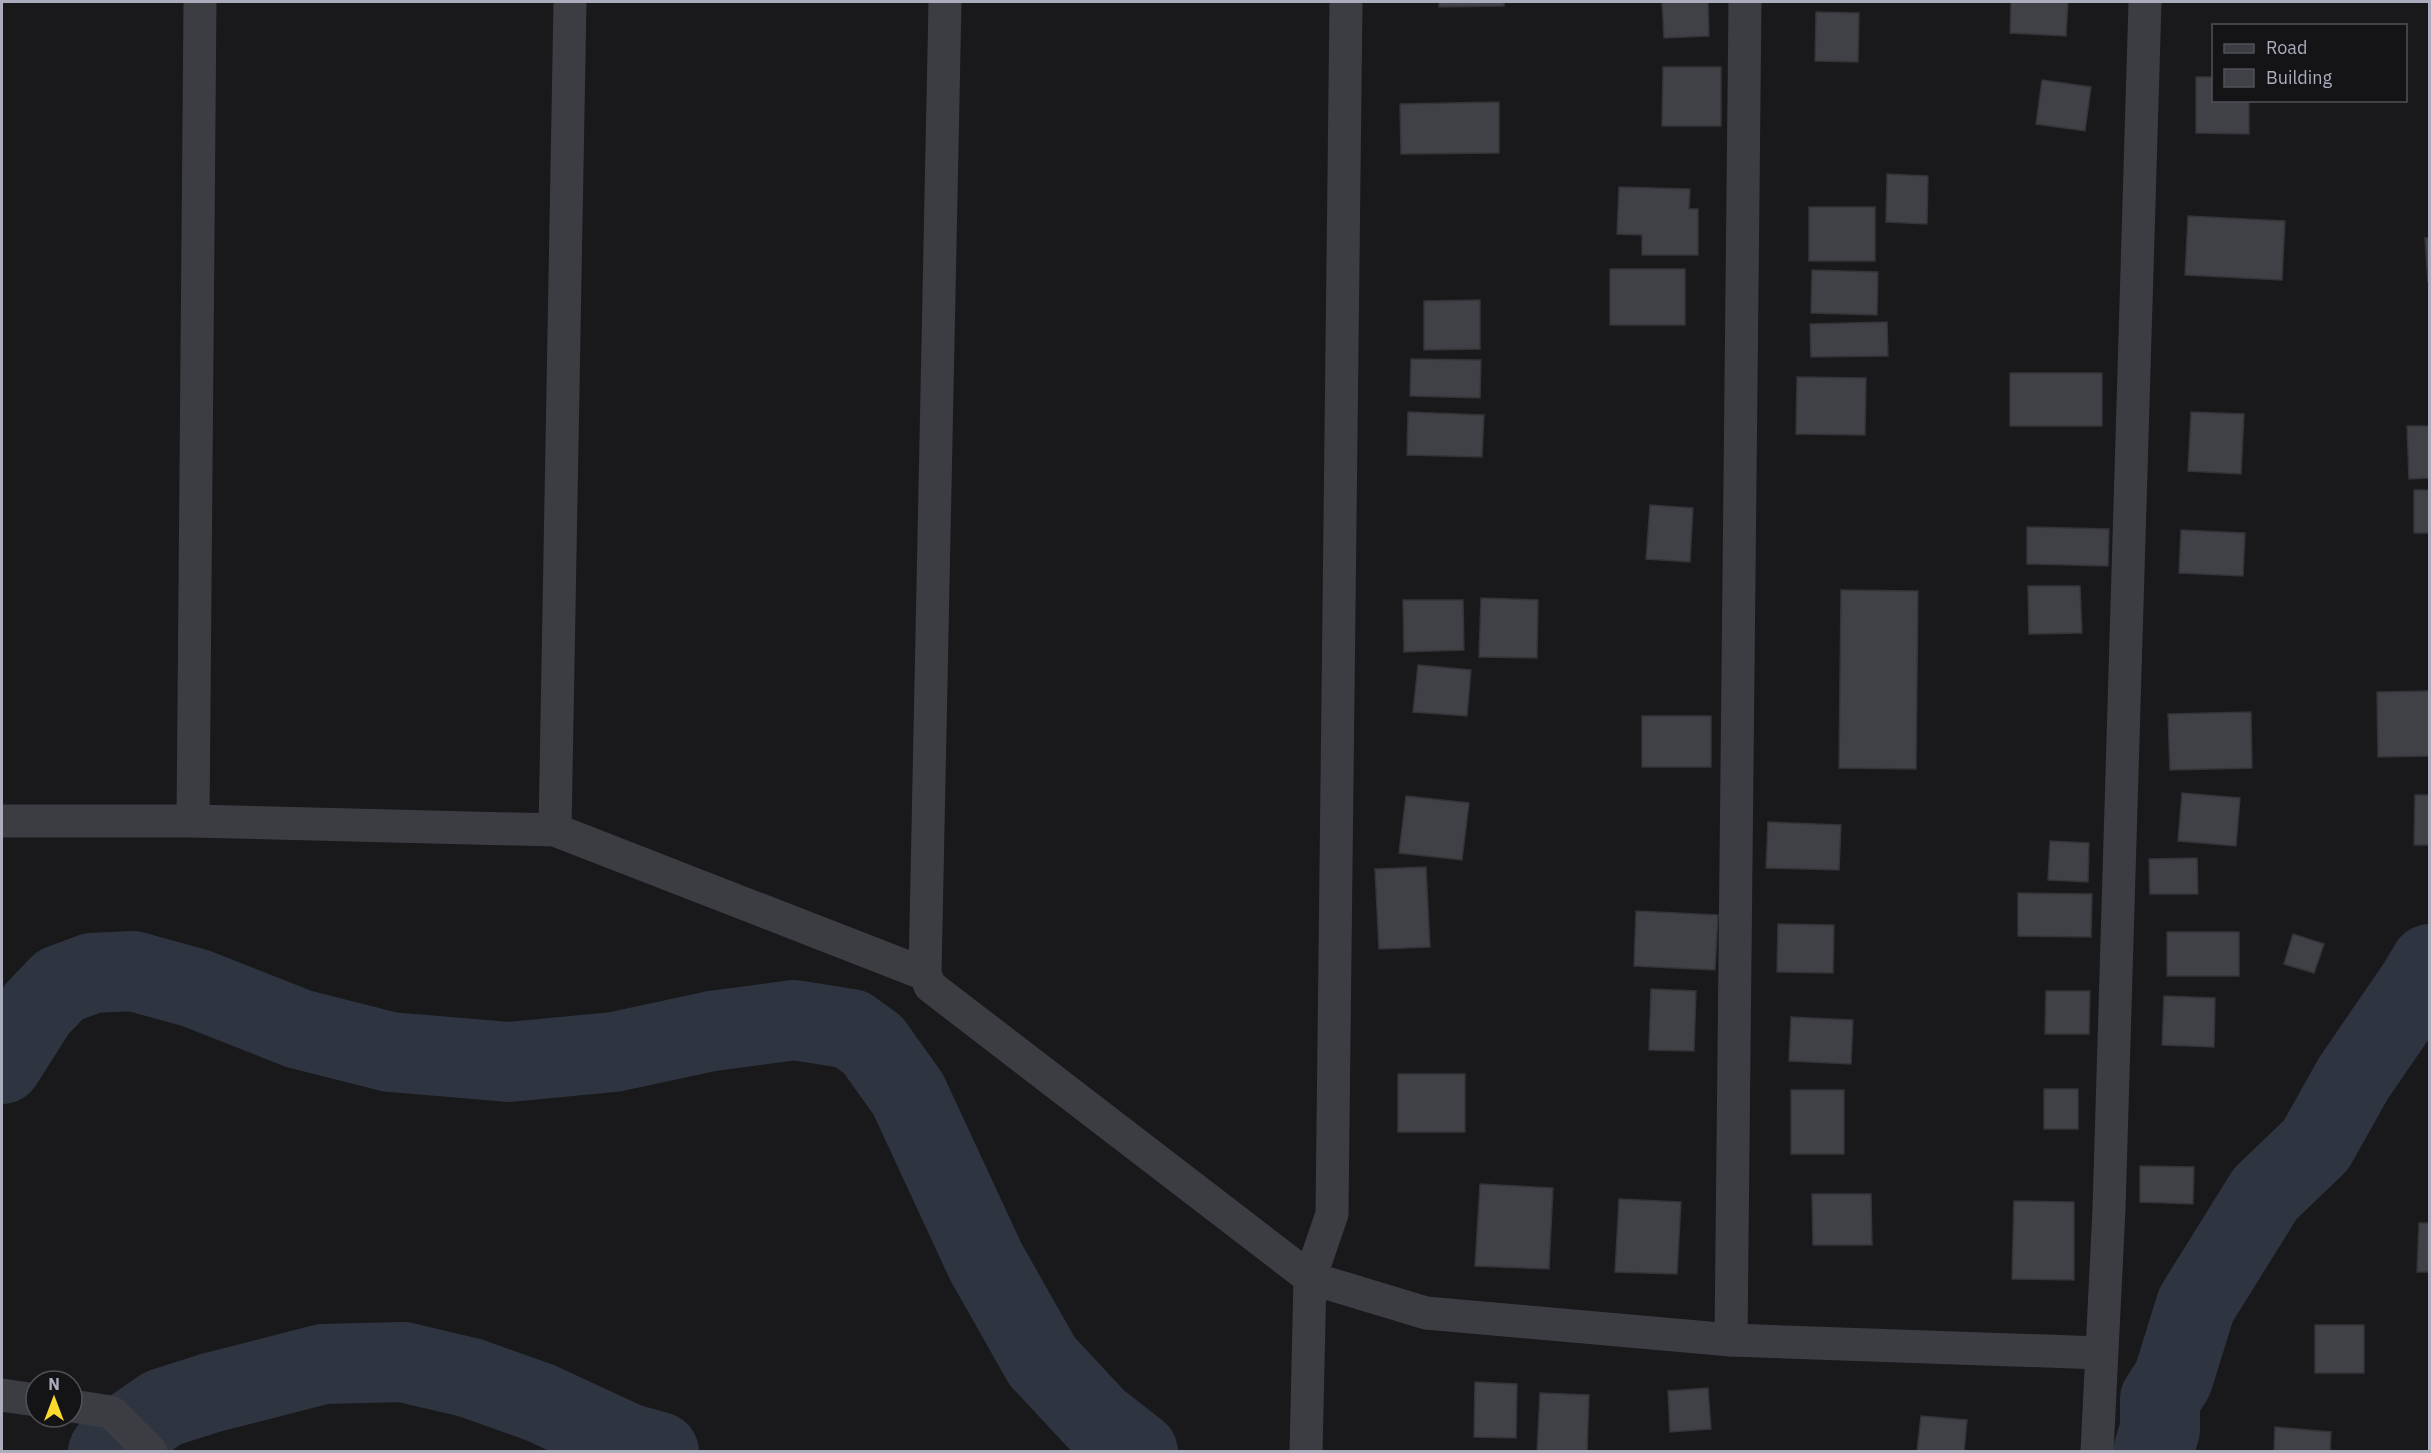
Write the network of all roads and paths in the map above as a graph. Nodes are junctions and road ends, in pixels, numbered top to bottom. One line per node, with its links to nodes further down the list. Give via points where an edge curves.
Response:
1 (200, 2): 8 (street)
2 (570, 2): 9 (street)
3 (945, 2): 10 (street)
4 (1346, 2): 11 (street, via 1332,1214)
5 (1745, 2): 12 (street)
6 (2145, 2): 13 (street, via 2109,1209)
7 (2, 821): 8 (street)
8 (193, 821): 9 (street)
9 (555, 830): 10 (street)
10 (925, 974): 11 (street, via 930,986)
11 (1310, 1278): 12 (street, via 1426,1313); 18 (street)
12 (1731, 1340): 13 (street)
13 (2101, 1353): 19 (street)
14 (2, 1395): 15 (street)
15 (24, 1398)
16 (84, 1408): 17 (street, via 111,1412)
17 (148, 1449)
18 (1306, 1450)
19 (2097, 1452)

